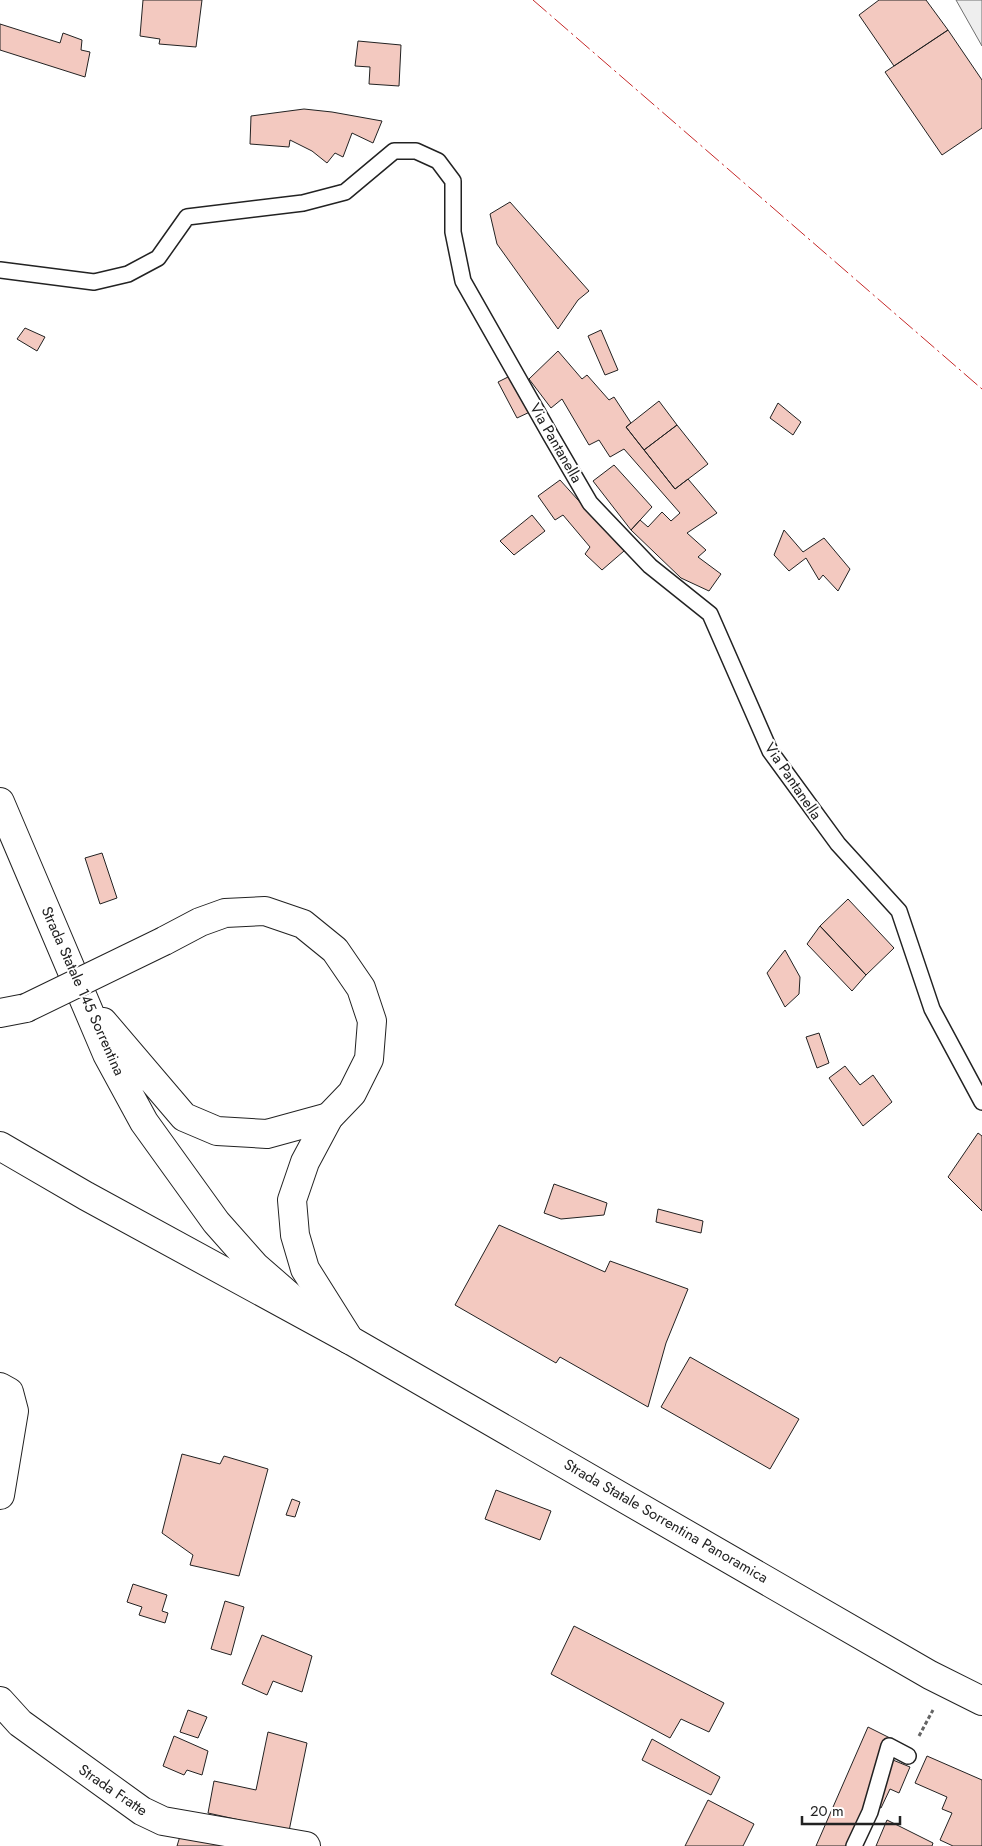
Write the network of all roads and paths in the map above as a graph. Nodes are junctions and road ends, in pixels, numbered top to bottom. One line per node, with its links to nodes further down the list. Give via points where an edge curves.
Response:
1 (0, 270): 5 (lane, Via Pantanella, via 94,282 128,274 158,258 186,217 303,203 345,192 394,151 416,150 438,161 453,181 452,232 463,281 590,503 650,566 710,614 770,751 838,844 899,911 932,1009)
2 (0, 802): 3 (main road, Strada Statale 145 Sorrentina)
3 (84, 1000): 6 (main road, via 184,1117 217,1132 267,1134); 8 (main road, Strada Statale 145 Sorrentina, via 107,1054 144,1122 216,1222 255,1266 294,1300)
4 (13, 1011): 6 (main road, bridge, via 225,912 265,911 304,924 335,950 361,988 372,1021 369,1059 352,1093)
5 (982, 1102)
6 (329, 1117): 8 (main road, via 305,1162 292,1200 295,1235 305,1268)
7 (0, 1146): 8 (main road)
8 (350, 1340): 11 (main road, Strada Statale Sorrentina Panoramica)
9 (0, 1387): 10 (main road, via 9,1392 14,1411)
10 (0, 1495)
11 (947, 1683): 13 (main road, Strada Statale Sorrentina Panoramica); 14 (path)
12 (0, 1701): 15 (main road, Strada Fratte, via 20,1723 142,1811 163,1821)
13 (982, 1701)
14 (908, 1756): 16 (lane, via 889,1746 870,1812)
15 (306, 1846)
16 (854, 1846)

